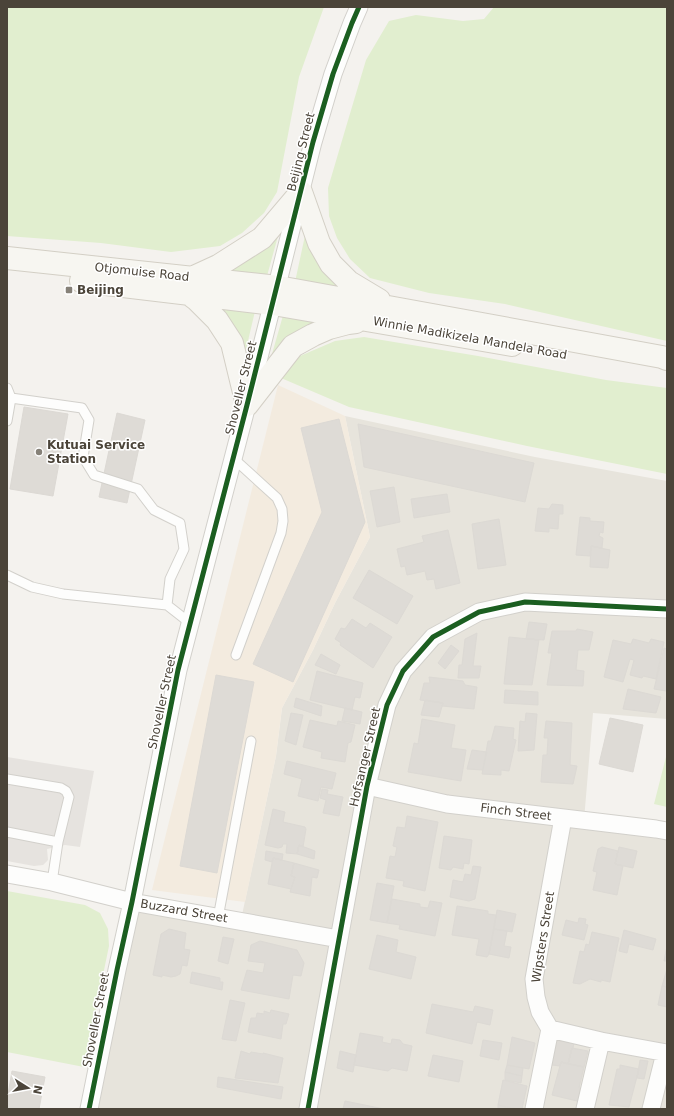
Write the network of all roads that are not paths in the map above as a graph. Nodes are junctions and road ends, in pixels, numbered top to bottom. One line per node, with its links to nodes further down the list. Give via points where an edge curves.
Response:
1 (359, 7): 2 (street, Beijing Street, via 333,74)
2 (301, 192): 5 (main road, via 262,238); 6 (street, Beijing Street); 7 (main road, via 319,242 331,264)
3 (7, 258): 5 (main road, Otjomuise Road)
4 (7, 271): 5 (main road, Otjomuise Road)
5 (191, 286): 6 (main road, Otjomuise Road); 12 (main road, via 197,300 217,320 232,343)
6 (275, 296): 7 (main road, Winnie Madikizela Mandela Road); 12 (street, Shoveller Street)
7 (384, 314): 8 (main road, Winnie Madikizela Mandela Road); 9 (main road, Winnie Madikizela Mandela Road); 12 (main road, via 335,326 293,346)
8 (667, 359)
9 (667, 370)
10 (7, 388): 11 (lane)
11 (11, 398): 13 (lane); 16 (lane, via 82,408 89,420 83,458 94,475 138,489 154,510 180,523 184,549 170,579)
12 (248, 405): 14 (street, Shoveller Street)
13 (7, 421)
14 (233, 458): 18 (street, Shoveller Street); 19 (lane, via 277,498 282,509 283,521 281,533)
15 (7, 575): 16 (lane, via 32,587 63,594)
16 (167, 605): 18 (lane)
17 (667, 609): 22 (street, Hofsanger Street, via 525,602 479,612 433,637 403,671 386,706)
18 (190, 623): 29 (street, Shoveller Street, via 178,670)
19 (236, 655)
20 (251, 741): 30 (lane)
21 (7, 779): 26 (lane, via 61,788 66,792 69,797)
22 (367, 786): 23 (street, Finch Street, via 447,804); 31 (street, Hofsanger Street)
23 (563, 818): 24 (street, Finch Street); 32 (street, Wipsters Street, via 534,980 540,1012)
24 (667, 831)
25 (7, 832): 26 (lane)
26 (58, 842): 28 (lane)
27 (7, 874): 28 (street, Buzzard Street)
28 (52, 882): 29 (street, Buzzard Street)
29 (132, 902): 30 (street, Buzzard Street); 35 (street, Shoveller Street)
30 (218, 918): 31 (street, Buzzard Street)
31 (339, 939): 36 (street, Hofsanger Street)
32 (550, 1029): 33 (street); 37 (street)
33 (601, 1041): 34 (street); 38 (street)
34 (666, 1053): 39 (street)
35 (89, 1109)
36 (308, 1109)
37 (534, 1109)
38 (585, 1109)
39 (651, 1109)

